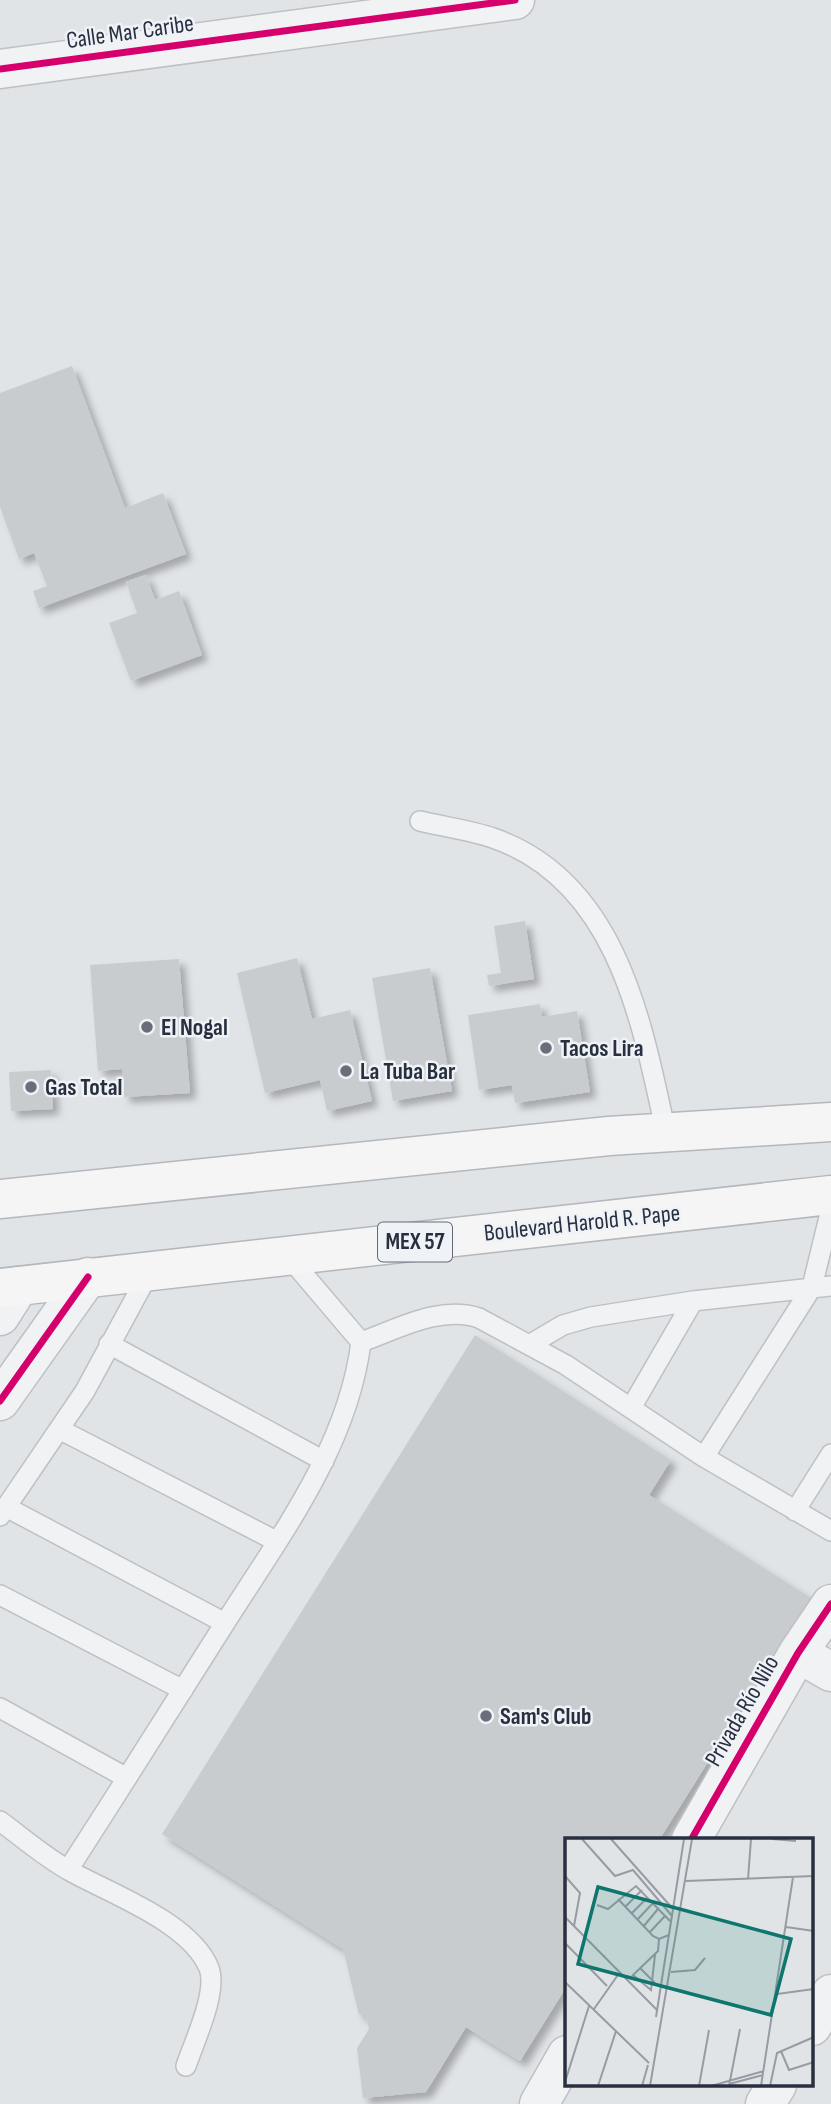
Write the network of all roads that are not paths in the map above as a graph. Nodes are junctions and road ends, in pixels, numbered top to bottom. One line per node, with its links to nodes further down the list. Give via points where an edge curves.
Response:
1 (515, 0): 2 (street, Calle Mar Caribe)
2 (0, 69)
3 (421, 821): 5 (lane, via 495,839 543,865 579,897 606,933 626,983 644,1032)
4 (831, 1122): 5 (highway)
5 (666, 1133): 7 (highway)
6 (831, 1195): 9 (highway, Boulevard Harold R. Pape / MEX 57)
7 (0, 1199)
8 (831, 1209): 12 (lane)
9 (288, 1256): 10 (highway, Boulevard Harold R. Pape / MEX 57); 15 (lane)
10 (151, 1269): 11 (highway, Boulevard Harold R. Pape / MEX 57); 16 (lane)
11 (88, 1277): 13 (highway, Boulevard Harold R. Pape / MEX 57); 18 (street)
12 (821, 1287): 14 (lane); 22 (lane)
13 (6, 1297)
14 (693, 1301): 17 (lane, via 590,1317 563,1325); 19 (lane)
15 (361, 1342): 17 (lane, via 426,1318 454,1313 479,1318); 23 (lane, via 357,1376)
16 (109, 1343): 20 (lane); 23 (lane)
17 (529, 1345): 19 (lane)
18 (0, 1401)
19 (631, 1408): 22 (lane)
20 (59, 1429): 24 (lane); 27 (lane)
21 (831, 1454): 25 (lane)
22 (704, 1457): 25 (lane)
23 (324, 1461): 27 (lane)
24 (3, 1511): 30 (lane)
25 (795, 1511): 26 (lane)
26 (831, 1531)
27 (276, 1541): 30 (lane)
28 (0, 1595): 33 (lane)
29 (831, 1604): 31 (street, Privada Río Nilo)
30 (225, 1623): 33 (lane)
31 (798, 1653): 32 (street); 37 (street, Privada Río Nilo)
32 (831, 1672)
33 (183, 1690): 35 (lane)
34 (0, 1707): 35 (lane)
35 (127, 1778): 38 (lane)
36 (0, 1821): 38 (lane)
37 (692, 1838)
38 (68, 1870): 42 (lane, via 150,1910 192,1945 209,1968 211,1989)
39 (831, 1994): 40 (street)
40 (814, 2023)
41 (565, 2058): 44 (street)
42 (186, 2066)
43 (776, 2086): 45 (street)
44 (539, 2104)
45 (765, 2104)

